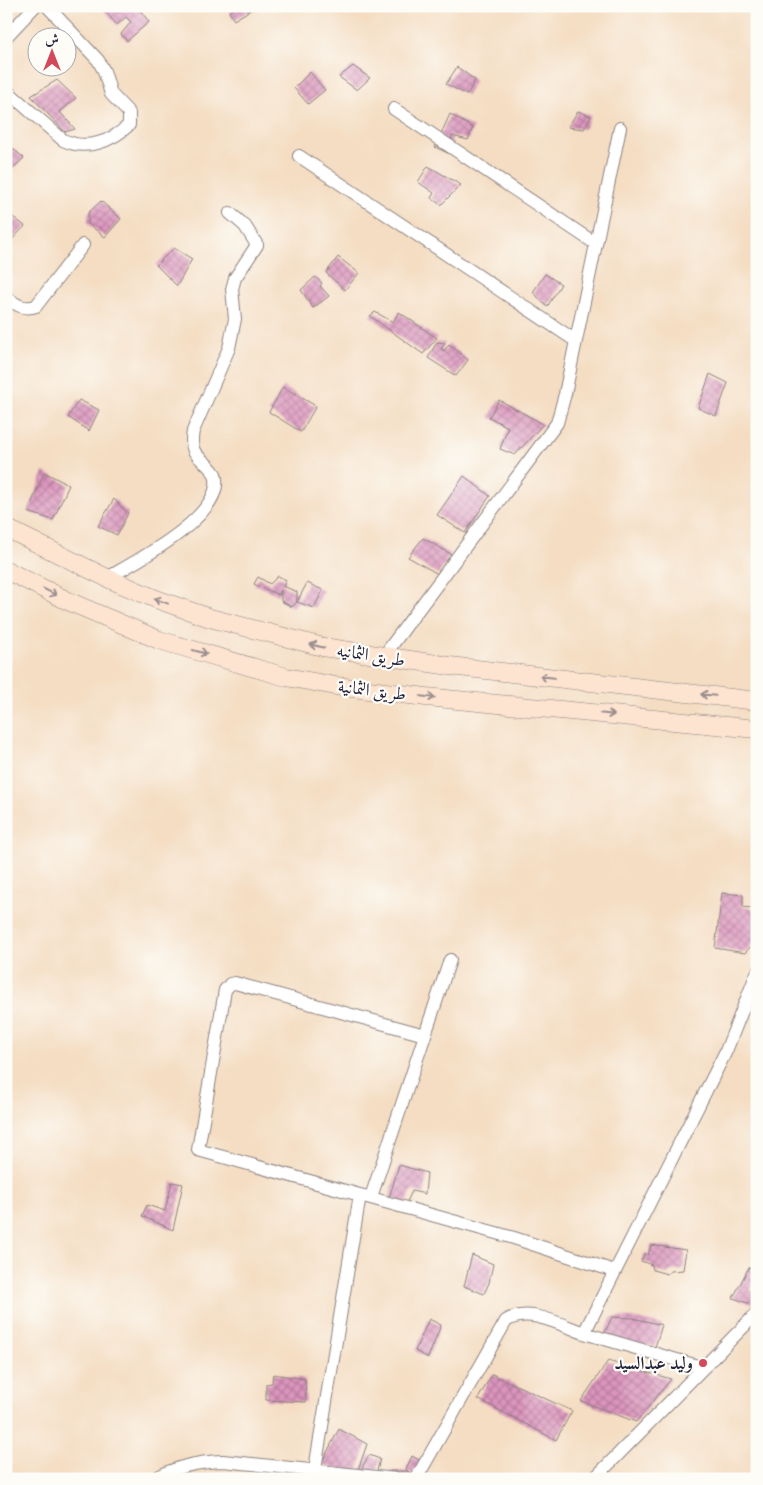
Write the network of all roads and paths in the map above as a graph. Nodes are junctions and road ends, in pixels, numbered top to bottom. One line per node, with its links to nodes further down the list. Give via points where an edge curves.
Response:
1 (35, 6): 3 (street)
2 (47, 6): 4 (street, via 98,60 111,94 129,113 129,125 112,139 92,145 72,144 63,140)
3 (6, 37)
4 (6, 90)
5 (394, 109): 9 (street)
6 (620, 128): 9 (street)
7 (299, 156): 12 (street)
8 (230, 213): 15 (street, via 245,226 257,245 235,278 232,289 235,319 229,348 190,444 193,452 215,474 216,488 202,510 180,533)
9 (596, 244): 12 (street)
10 (83, 245): 11 (street, via 36,306 16,305)
11 (6, 297)
12 (576, 341): 16 (street, via 563,407 550,435)
13 (6, 528): 15 (street, طريق الثمانيه)
14 (6, 570): 18 (street, طريق الثمانية, one-way to 18, via 159,640 286,677 426,696)
15 (107, 578): 16 (street, طريق الثمانيه, one-way to 15, via 323,648 210,618)
16 (383, 657): 17 (street, طريق الثمانيه, one-way to 16)
17 (757, 701)
18 (757, 729)
19 (450, 960): 21 (street)
20 (757, 973): 23 (street, via 726,1051)
21 (425, 1034): 22 (street); 22 (street, via 235,983 225,990 198,1150)
22 (366, 1196): 23 (street); 27 (street)
23 (614, 1271): 25 (street)
24 (757, 1313): 26 (street)
25 (584, 1332): 26 (street); 30 (street, via 526,1314 515,1315 506,1321)
26 (701, 1367): 31 (street)
27 (315, 1469): 28 (street, via 224,1461 197,1462); 29 (street)
28 (154, 1479)
29 (396, 1479)
30 (416, 1479)
31 (594, 1479)

